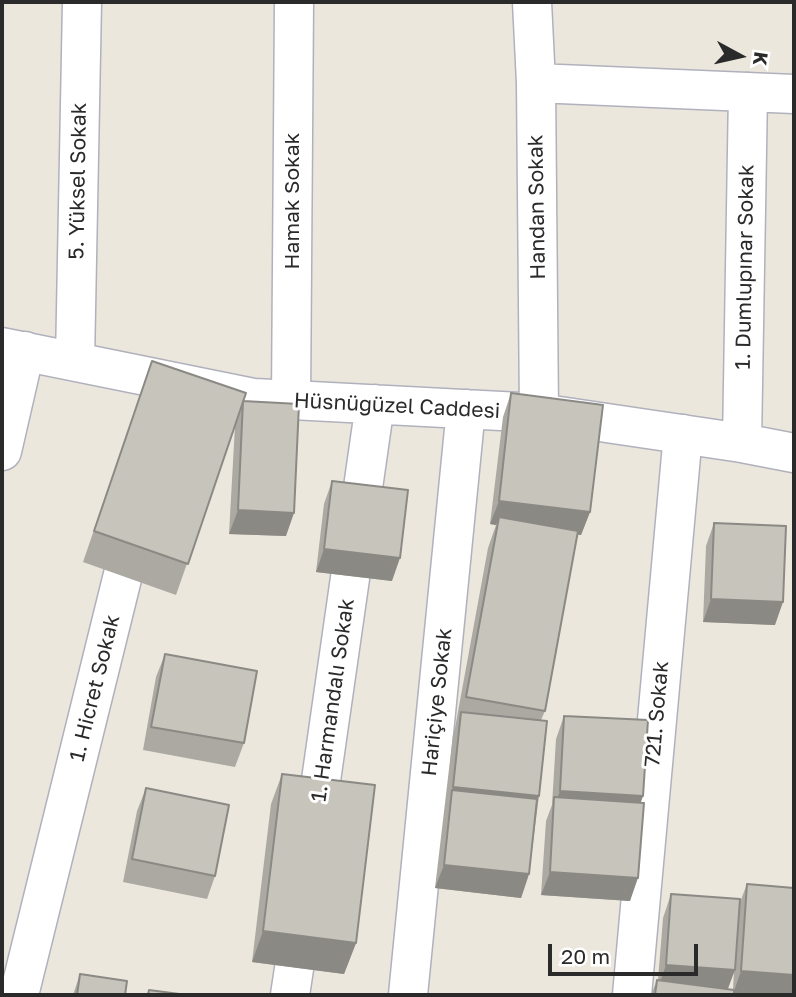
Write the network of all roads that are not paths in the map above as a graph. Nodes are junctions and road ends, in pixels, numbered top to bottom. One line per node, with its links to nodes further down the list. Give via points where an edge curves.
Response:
1 (82, 2): 8 (street, 5. Yüksel Sokak)
2 (293, 2): 10 (street, Hamak Sokak)
3 (532, 2): 4 (street, Handan Sokak)
4 (536, 83): 5 (street); 13 (street, Handan Sokak)
5 (748, 92): 6 (street); 16 (street, 1. Dumlupınar Sokak)
6 (794, 94)
7 (14, 349): 8 (street, Hüsnügüzel Caddesi); 17 (street)
8 (75, 361): 9 (street, Hüsnügüzel Caddesi)
9 (170, 381): 10 (street, Hüsnügüzel Caddesi, via 254,398); 14 (street)
10 (291, 400): 11 (street, Hüsnügüzel Caddesi)
11 (375, 404): 12 (street, Hüsnügüzel Caddesi); 21 (street, 1. Harmandalı Sokak)
12 (466, 409): 13 (street, Hüsnügüzel Caddesi); 22 (street, Hariçiye Sokak)
13 (539, 413): 15 (street, Hüsnügüzel Caddesi)
14 (160, 421)
15 (683, 434): 16 (street, Hüsnügüzel Caddesi); 23 (street, 721. Sokak)
16 (742, 443): 18 (street, Hüsnügüzel Caddesi)
17 (2, 451)
18 (794, 453)
19 (144, 488): 20 (street, 1. Hicret Sokak)
20 (19, 995)
21 (290, 995)
22 (408, 995)
23 (632, 995)

